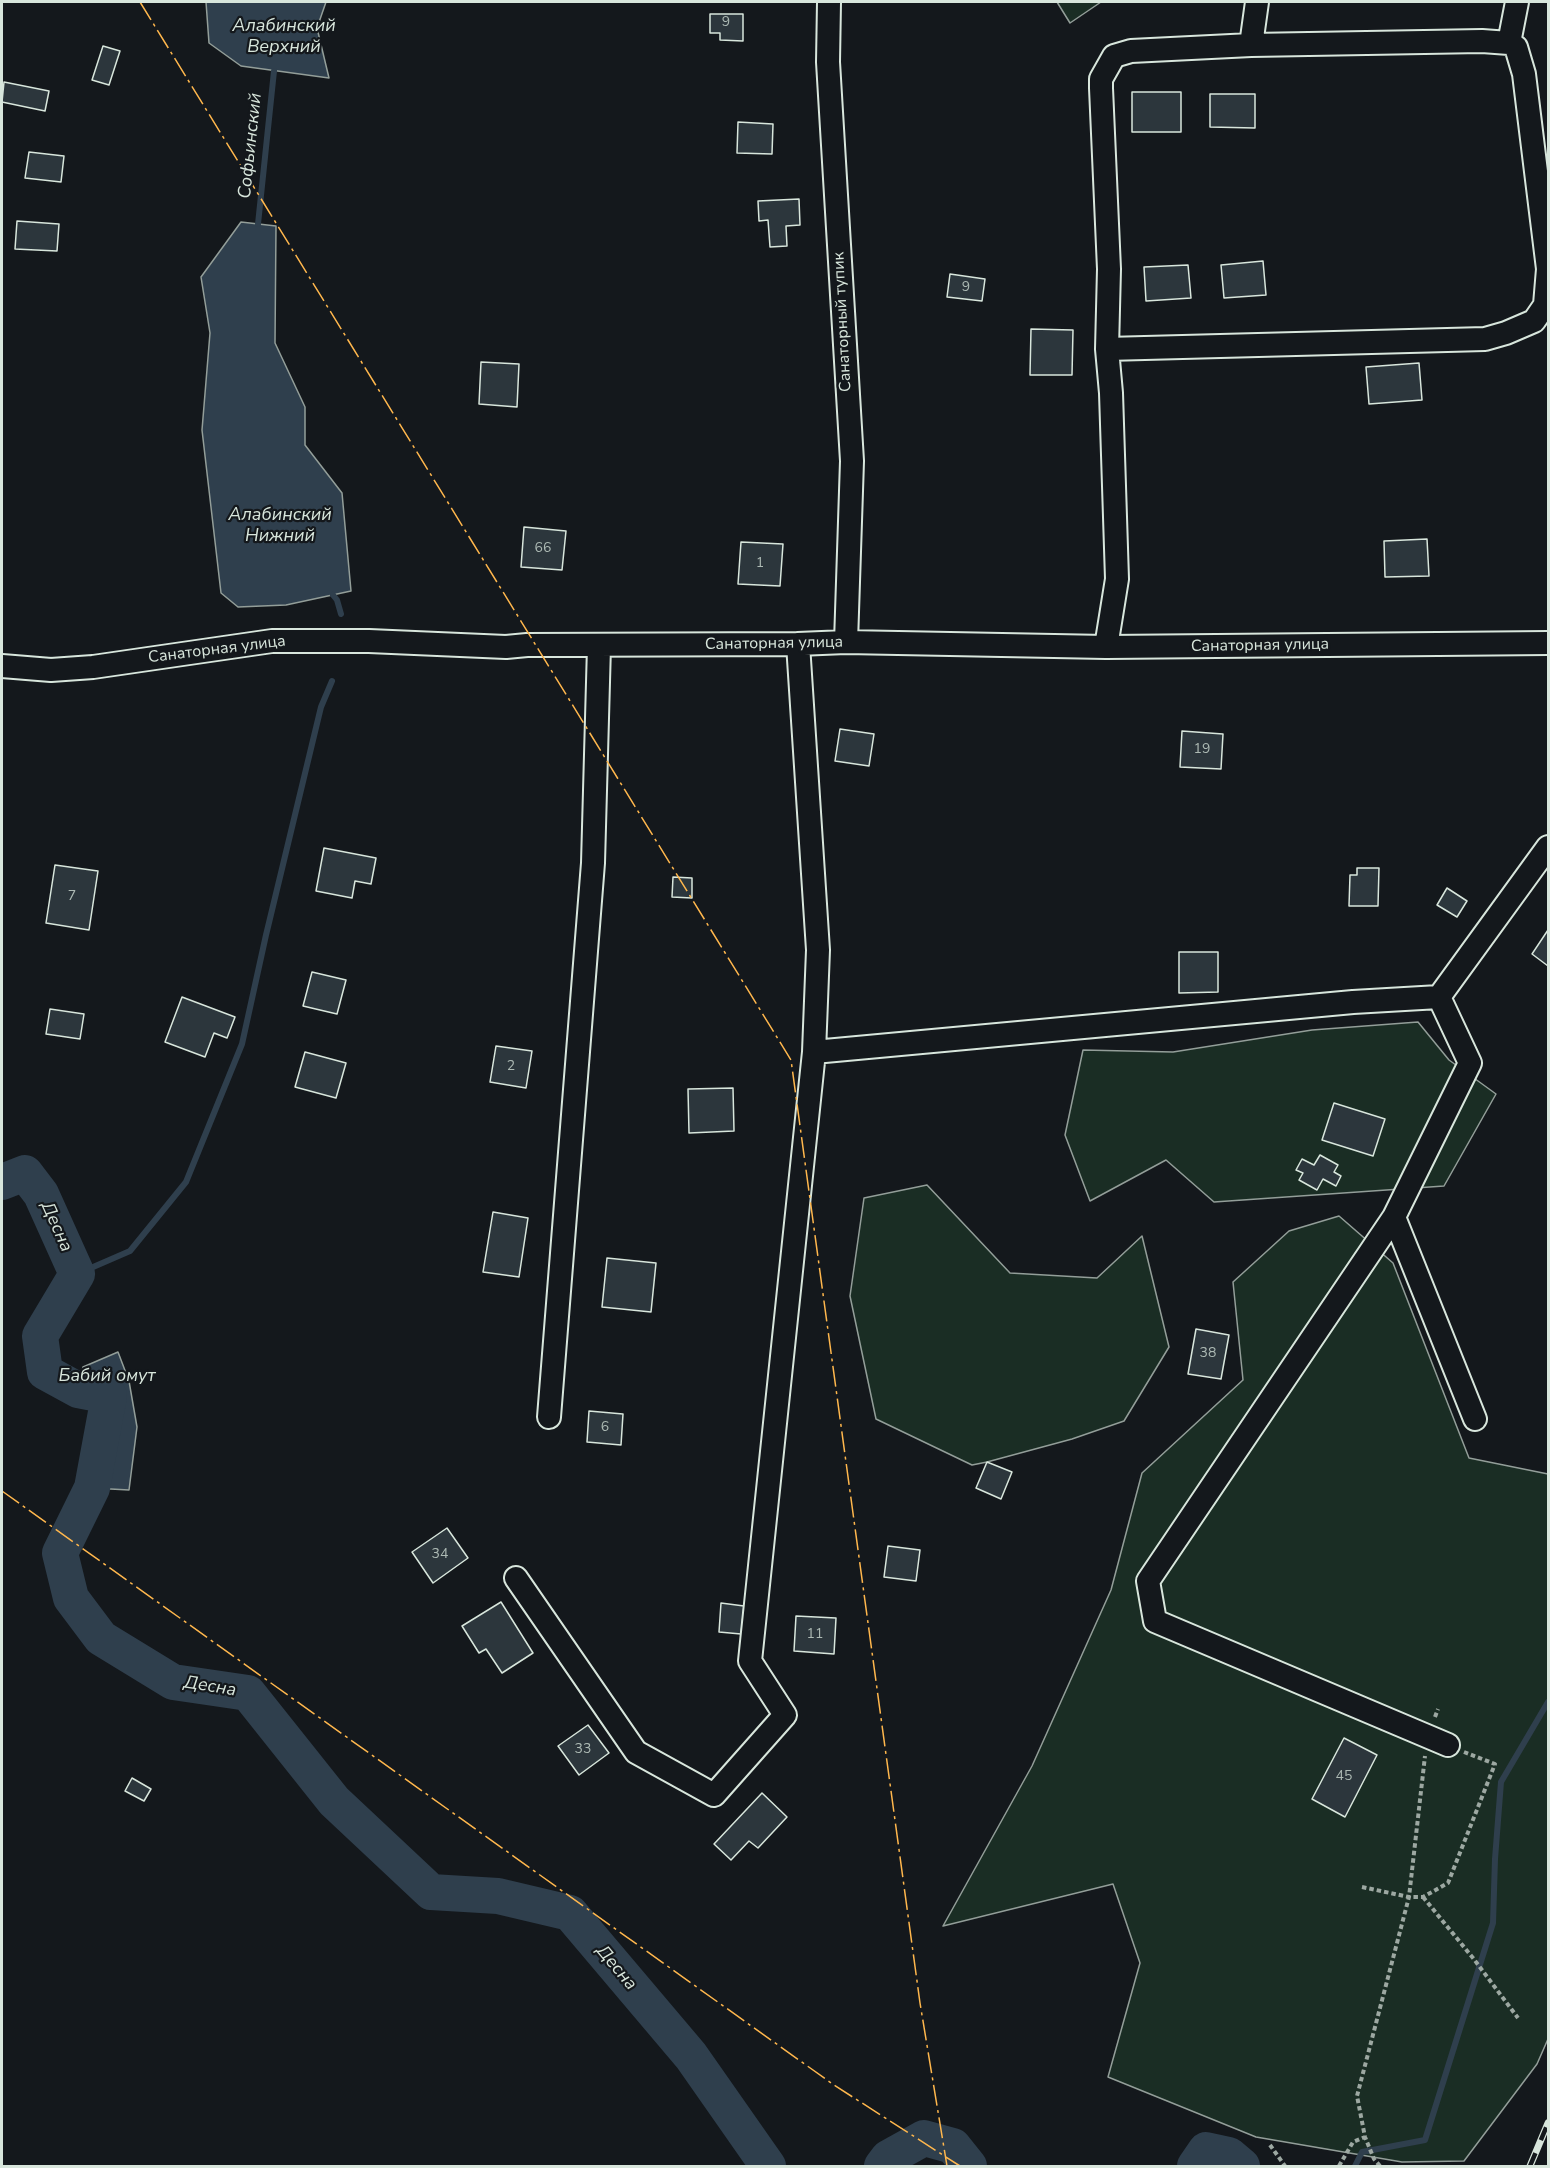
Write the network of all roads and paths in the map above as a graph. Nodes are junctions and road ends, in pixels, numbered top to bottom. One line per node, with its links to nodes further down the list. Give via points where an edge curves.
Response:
1 (829, 2): 7 (street, Санаторный тупик, via 828,62 852,461)
2 (1257, 2): 5 (street)
3 (1517, 2): 4 (street)
4 (1509, 43): 5 (street); 6 (street, via 1516,47 1524,74 1548,269 1545,305 1534,321 1485,339)
5 (1251, 45): 6 (street, via 1131,51 1114,56 1101,79 1109,269)
6 (1107, 349): 11 (street, via 1117,579)
7 (846, 642): 9 (street, Санаторная улица); 11 (street, Санаторная улица)
8 (1548, 643): 11 (street, Санаторная улица)
9 (798, 644): 10 (street, Санаторная улица); 15 (street, via 818,950)
10 (599, 646): 12 (street, Санаторная улица, via 272,641 93,667 51,670); 17 (street, via 593,863)
11 (1106, 648)
12 (2, 666)
13 (1548, 847): 14 (street)
14 (1439, 997): 15 (street); 16 (street, via 1470,1063)
15 (814, 1052): 19 (street, via 750,1661 785,1715 714,1795 636,1752)
16 (1394, 1217): 18 (street); 20 (street, via 1148,1581 1155,1621)
17 (549, 1417)
18 (1475, 1419)
19 (516, 1578)
20 (1438, 1741): 22 (path); 23 (path, via 1495,1764 1448,1883)
21 (1362, 1887): 22 (path)
22 (1409, 1897): 23 (path); 25 (path, via 1357,2096)
23 (1423, 1898): 24 (path)
24 (1518, 2018)
25 (1365, 2137): 28 (path, via 1353,2142); 29 (path)
26 (1270, 2145): 27 (path)
27 (1285, 2166)
28 (1339, 2166)
29 (1380, 2166)

